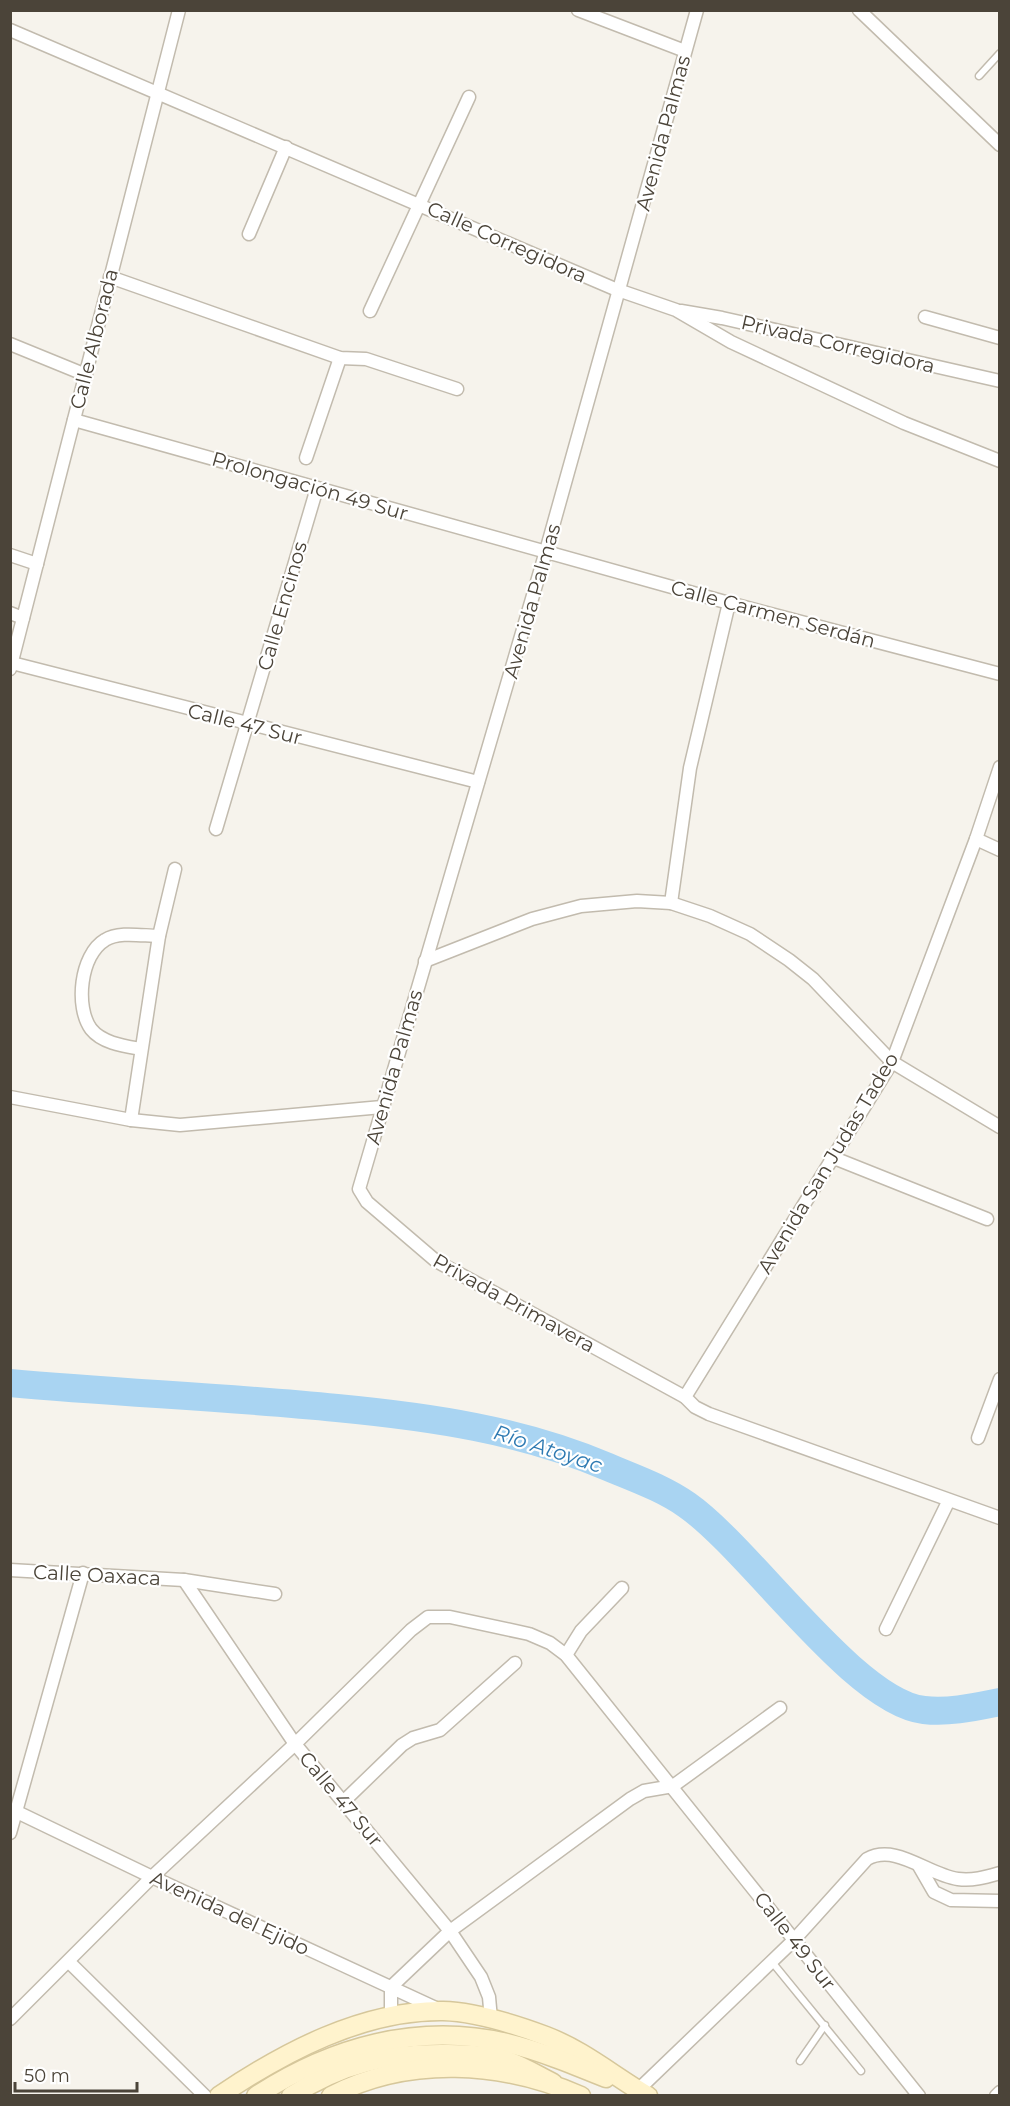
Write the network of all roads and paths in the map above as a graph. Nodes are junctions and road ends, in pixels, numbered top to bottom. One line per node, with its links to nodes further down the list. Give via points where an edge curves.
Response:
1 (179, 10): 9 (street, Calle Alborada)
2 (578, 10): 6 (street)
3 (697, 10): 6 (street, Avenida Palmas)
4 (859, 10): 11 (street)
5 (10, 30): 9 (street, Calle Corregidora)
6 (685, 51): 16 (street, Avenida Palmas)
7 (999, 53): 8 (lane)
8 (979, 76)
9 (157, 92): 12 (street, Calle Corregidora); 15 (street, Calle Alborada)
10 (469, 97): 13 (street)
11 (999, 145)
12 (286, 147): 13 (street, Calle Corregidora); 14 (street)
13 (418, 203): 16 (street, Calle Corregidora); 18 (street)
14 (249, 234)
15 (110, 277): 22 (street); 23 (street, Calle Alborada)
16 (620, 291): 17 (street, Calle Corregidora); 30 (street, Avenida Palmas)
17 (676, 310): 24 (street, Privada Corregidora); 28 (street, Calle Corregidora, via 731,342 903,423)
18 (370, 311)
19 (925, 317): 20 (street)
20 (999, 338)
21 (10, 344): 23 (street)
22 (340, 358): 25 (street, via 366,359); 27 (street)
23 (86, 375): 26 (street, Calle Alborada)
24 (999, 381)
25 (457, 389)
26 (74, 420): 29 (street, Prolongación 49 Sur); 32 (street, Calle Alborada)
27 (306, 458)
28 (999, 461)
29 (316, 488): 30 (street, Prolongación 49 Sur); 38 (street, Calle Encinos)
30 (546, 551): 33 (street, Calle Carmen Serdán); 40 (street, Avenida Palmas)
31 (10, 555): 32 (street)
32 (37, 564): 35 (street, Calle Alborada)
33 (729, 603): 37 (street, Calle Carmen Serdán); 45 (street, via 690,768)
34 (10, 614): 35 (street)
35 (23, 618): 36 (street, Calle Alborada)
36 (11, 666): 38 (street, Calle 47 Sur)
37 (999, 674)
38 (248, 725): 40 (street, Calle 47 Sur); 41 (street, Calle Encinos)
39 (999, 767): 42 (street, Avenida San Judas Tadeo)
40 (478, 782): 47 (street, Avenida Palmas)
41 (216, 829)
42 (976, 839): 43 (street); 49 (street, Avenida San Judas Tadeo)
43 (999, 850)
44 (175, 869): 46 (street)
45 (671, 903): 47 (street, via 581,906 532,919); 49 (street, via 750,934 789,960 813,979)
46 (159, 936): 48 (street); 48 (street, via 119,935 104,941 90,957 84,978 81,1003 90,1028 103,1039)
47 (425, 962): 51 (street, Avenida Palmas)
48 (141, 1049): 52 (street)
49 (892, 1062): 53 (street); 54 (street, Avenida San Judas Tadeo)
50 (10, 1097): 52 (street)
51 (382, 1107): 52 (street, via 180,1125); 55 (street, Avenida Palmas)
52 (131, 1120)
53 (999, 1127)
54 (834, 1158): 56 (street); 58 (street, Avenida San Judas Tadeo)
55 (359, 1189): 58 (street, Privada Primavera, via 367,1202 436,1261)
56 (987, 1219)
57 (999, 1378): 59 (street)
58 (685, 1397): 60 (street, via 709,1414)
59 (978, 1438)
60 (948, 1502): 61 (street); 67 (street)
61 (999, 1518)
62 (10, 1570): 63 (street, Calle Oaxaca)
63 (83, 1573): 64 (street, Calle Oaxaca); 74 (street)
64 (184, 1581): 66 (street, Calle Oaxaca); 71 (street, Calle 47 Sur)
65 (622, 1588): 68 (street, via 581,1631)
66 (275, 1594)
67 (886, 1629)
68 (566, 1655): 71 (street, Calle 49 Sur, via 529,1634 450,1617 428,1617); 72 (street, Calle 49 Sur)
69 (516, 1663): 73 (street, via 440,1730 402,1745)
70 (780, 1708): 72 (street)
71 (295, 1744): 73 (street, Calle 47 Sur); 78 (street)
72 (673, 1786): 80 (street, via 644,1791 630,1799); 81 (street, Calle 49 Sur)
73 (343, 1802): 80 (street, Calle 47 Sur)
74 (17, 1812): 75 (street); 78 (street, Avenida del Ejido)
75 (10, 1833)
76 (919, 1866): 77 (street, via 958,1879); 79 (street, via 934,1892 951,1900); 81 (street, via 890,1853 878,1853 867,1859)
77 (999, 1873)
78 (152, 1877): 83 (street); 84 (street, Avenida del Ejido)
79 (999, 1900)
80 (450, 1931): 84 (street); 88 (street, Calle 47 Sur, via 489,1996)
81 (793, 1941): 82 (street); 101 (street, Calle 49 Sur)
82 (772, 1961): 89 (lane); 94 (street)
83 (69, 1962): 87 (street); 95 (street)
84 (391, 1987): 85 (street, Avenida del Ejido); 86 (street)
85 (444, 2011): 86 (main road); 88 (main road)
86 (391, 2015): 96 (main road, via 302,2047)
87 (10, 2019)
88 (491, 2019): 94 (main road, via 547,2036 601,2064)
89 (825, 2025): 90 (lane); 91 (lane)
90 (800, 2061)
91 (861, 2071)
92 (553, 2083): 98 (main road, via 509,2061 485,2056 389,2056 319,2078); 99 (main road, via 461,2066 399,2071 359,2081); 100 (main road)
93 (999, 2092): 102 (street)
94 (643, 2093): 97 (main road, via 507,2043 430,2035 391,2039 315,2061)
95 (205, 2096)
96 (219, 2096)
97 (256, 2096)
98 (291, 2096)
99 (331, 2096)
100 (581, 2096)
101 (919, 2096)
102 (996, 2096)

